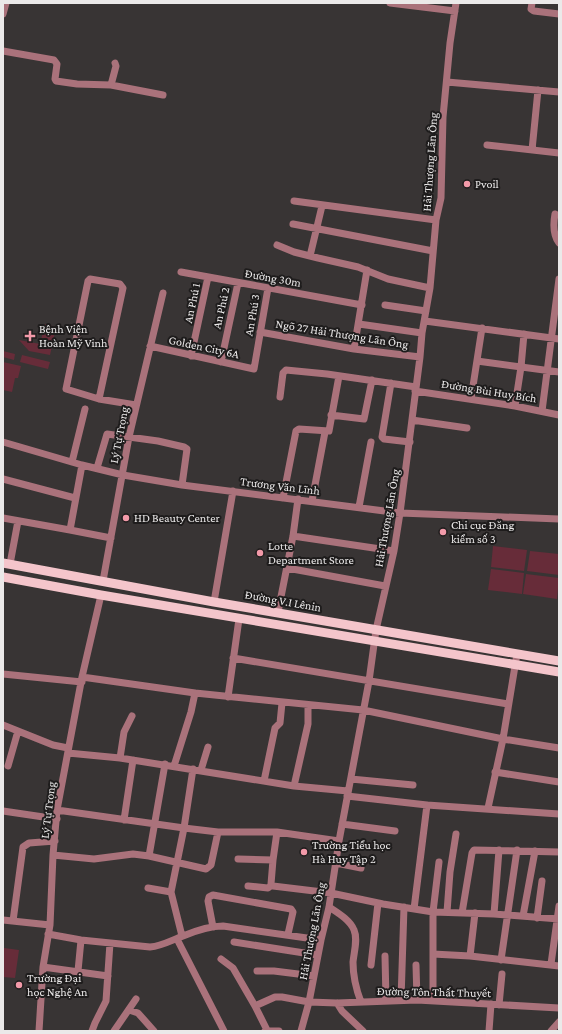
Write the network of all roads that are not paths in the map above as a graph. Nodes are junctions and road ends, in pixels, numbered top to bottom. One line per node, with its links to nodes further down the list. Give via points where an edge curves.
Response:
1 (6, 3): 7 (street)
2 (390, 3): 5 (street)
3 (456, 3): 6 (street, Hải Thượng Lãn Ông)
4 (532, 3): 8 (street, via 531,9 534,11)
5 (421, 4): 6 (street)
6 (455, 11): 11 (street, Hải Thượng Lãn Ông)
7 (3, 14)
8 (559, 14)
9 (3, 50): 12 (street, via 54,60 57,64 56,81)
10 (115, 63): 12 (street)
11 (447, 82): 13 (street); 22 (street, Hải Thượng Lãn Ông, via 443,116 441,198)
12 (111, 86): 15 (street)
13 (538, 90): 14 (street); 17 (street)
14 (559, 92)
15 (163, 94)
16 (487, 145): 17 (street)
17 (532, 150): 18 (street)
18 (559, 154)
19 (294, 201): 20 (street)
20 (322, 206): 22 (street); 24 (street)
21 (555, 214): 25 (street, via 553,226)
22 (436, 220): 27 (street, Hải Thượng Lãn Ông)
23 (293, 224): 24 (street)
24 (316, 230): 27 (street); 28 (street)
25 (559, 243)
26 (276, 245): 28 (street)
27 (433, 251): 35 (street, Hải Thượng Lãn Ông)
28 (310, 256): 29 (street)
29 (367, 270): 35 (street, via 388,279); 37 (street)
30 (181, 272): 31 (street, Đường 30m)
31 (208, 277): 33 (street, Đường 30m); 49 (street, An Phú 1)
32 (559, 279): 46 (street)
33 (238, 283): 34 (street, Đường 30m); 52 (street, An Phú 2)
34 (268, 288): 37 (street, Đường 30m); 43 (street, An Phú 3)
35 (430, 288): 39 (street, Hải Thượng Lãn Ông)
36 (163, 293): 47 (street, Lý Tự Trọng)
37 (362, 305): 41 (street)
38 (386, 305): 39 (street)
39 (426, 311): 40 (street, Hải Thượng Lãn Ông)
40 (425, 321): 42 (street); 44 (street, Hải Thượng Lãn Ông)
41 (359, 324): 44 (street); 48 (street)
42 (482, 328): 45 (street); 51 (street)
43 (260, 332): 48 (street, Ngõ 27 Hải Thượng Lãn Ông); 54 (street, An Phú 3)
44 (422, 333): 50 (street, Hải Thượng Lãn Ông)
45 (524, 334): 46 (street); 53 (street)
46 (555, 338): 55 (street)
47 (150, 346): 49 (street, Golden City 6A); 64 (street, Lý Tự Trọng)
48 (354, 349): 50 (street, Ngõ 27 Hải Thượng Lãn Ông)
49 (191, 356): 52 (street, Golden City 6A)
50 (420, 357): 60 (street, Hải Thượng Lãn Ông)
51 (477, 361): 53 (street); 63 (street)
52 (221, 362): 54 (street, Golden City 6A)
53 (521, 367): 55 (street); 65 (street)
54 (254, 369)
55 (548, 370): 56 (street); 67 (street)
56 (559, 372)
57 (339, 376): 58 (street, Đường Bùi Huy Bích); 61 (street, Đường Bùi Huy Bích, via 285,370); 68 (street)
58 (372, 380): 59 (street, Đường Bùi Huy Bích); 68 (street, via 364,419)
59 (391, 383): 60 (street, Đường Bùi Huy Bích); 76 (street, via 382,437)
60 (416, 389): 63 (street, Đường Bùi Huy Bích); 70 (street, Hải Thượng Lãn Ông)
61 (280, 397)
62 (100, 399): 62 (street, via 123,288 120,284 90,279 65,388); 64 (street)
63 (471, 399): 65 (street, Đường Bùi Huy Bích)
64 (136, 405): 73 (street, Lý Tự Trọng)
65 (515, 406): 67 (street, Đường Bùi Huy Bích)
66 (85, 408): 77 (street)
67 (542, 411): 69 (street, Đường Bùi Huy Bích)
68 (331, 415): 72 (street, via 330,430)
69 (559, 415)
70 (412, 420): 71 (street); 76 (street, Hải Thượng Lãn Ông)
71 (468, 428)
72 (324, 432): 85 (street, via 299,429 296,431); 87 (street)
73 (129, 437): 79 (street, via 108,434); 80 (street, Lý Tự Trọng); 82 (street, via 186,448)
74 (3, 442): 77 (street, Trương Văn Lĩnh)
75 (371, 442): 88 (street)
76 (410, 442): 89 (street, Hải Thượng Lãn Ông)
77 (72, 462): 78 (street, Trương Văn Lĩnh)
78 (82, 465): 79 (street, Trương Văn Lĩnh); 84 (street)
79 (97, 468): 80 (street, Trương Văn Lĩnh)
80 (123, 475): 82 (street, Trương Văn Lĩnh); 95 (street, Lý Tự Trọng)
81 (3, 479): 84 (street)
82 (182, 485): 83 (street, Trương Văn Lĩnh)
83 (233, 491): 85 (street, Trương Văn Lĩnh); 103 (street)
84 (76, 498): 93 (street)
85 (284, 498): 86 (street, Trương Văn Lĩnh)
86 (298, 499): 87 (street, Trương Văn Lĩnh); 94 (street)
87 (312, 501): 88 (street, Trương Văn Lĩnh)
88 (358, 508): 89 (street, Trương Văn Lĩnh)
89 (400, 513): 91 (street, Trương Văn Lĩnh); 96 (street, Hải Thượng Lãn Ông)
90 (3, 518): 92 (street)
91 (559, 519)
92 (18, 521): 93 (street); 97 (street)
93 (70, 530): 95 (street)
94 (293, 536): 96 (street); 98 (street)
95 (111, 538): 100 (street, Lý Tự Trọng)
96 (394, 551): 101 (street, Hải Thượng Lãn Ông)
97 (7, 563): 100 (main road, Đường V.I Lênin)
98 (287, 568): 101 (street); 104 (street)
99 (3, 577): 102 (main road, Đường V.I Lênin)
100 (103, 582): 102 (main road); 103 (main road, Đường V.I Lênin)
101 (385, 586): 106 (street, Hải Thượng Lãn Ông)
102 (101, 595): 105 (main road, Đường V.I Lênin); 114 (street, Lý Tự Trọng)
103 (214, 602): 104 (main road, Đường V.I Lênin)
104 (278, 612): 106 (main road, Đường V.I Lênin)
105 (240, 619): 107 (main road, Đường V.I Lênin); 109 (street)
106 (376, 630): 107 (street, Hải Thượng Lãn Ông); 108 (main road, Đường V.I Lênin)
107 (375, 641): 111 (main road, Đường V.I Lênin); 115 (street, Hải Thượng Lãn Ông)
108 (517, 654): 110 (main road, Đường V.I Lênin); 111 (street)
109 (234, 658): 115 (street); 117 (street)
110 (559, 661)
111 (515, 665): 112 (main road, Đường V.I Lênin); 119 (street)
112 (559, 672)
113 (3, 674): 114 (street)
114 (82, 679): 116 (street); 128 (street, Lý Tự Trọng)
115 (368, 680): 119 (street); 121 (street, Hải Thượng Lãn Ông)
116 (195, 693): 117 (street); 133 (street)
117 (228, 697): 118 (street)
118 (282, 703): 120 (street); 137 (street, via 280,723 275,728)
119 (508, 704): 125 (street)
120 (308, 705): 121 (street); 140 (street, via 308,724)
121 (363, 710): 125 (street); 136 (street, Hải Thượng Lãn Ông)
122 (132, 716): 129 (street, via 124,732)
123 (3, 725): 124 (street)
124 (18, 731): 128 (street); 132 (street)
125 (503, 739): 127 (street); 135 (street)
126 (208, 746): 134 (street)
127 (559, 748)
128 (68, 751): 129 (street); 144 (street, Lý Tự Trọng)
129 (120, 758): 130 (street)
130 (133, 760): 131 (street); 148 (street)
131 (164, 764): 133 (street); 149 (street)
132 (8, 766)
133 (174, 766): 134 (street)
134 (197, 770): 137 (street); 151 (street)
135 (495, 772): 138 (street); 143 (street)
136 (351, 779): 139 (street); 141 (street, Hải Thượng Lãn Ông)
137 (264, 781): 140 (street)
138 (559, 782)
139 (413, 785)
140 (294, 786): 141 (street)
141 (347, 794): 142 (street); 150 (street, Hải Thượng Lãn Ông)
142 (427, 805): 143 (street); 180 (street)
143 (488, 808): 146 (street)
144 (58, 810): 147 (street, Lý Tự Trọng); 148 (street)
145 (3, 811): 147 (street)
146 (559, 814)
147 (58, 819): 156 (street, Lý Tự Trọng)
148 (124, 820): 149 (street)
149 (155, 824): 151 (street); 163 (street)
150 (342, 824): 152 (street); 157 (street, Hải Thượng Lãn Ông)
151 (184, 828): 153 (street); 167 (street)
152 (395, 830)
153 (218, 832): 154 (street); 167 (street, via 209,868)
154 (277, 832): 157 (street); 165 (street)
155 (456, 834): 182 (street)
156 (55, 841): 162 (street, Lý Tự Trọng); 191 (street, via 29,842 23,846)
157 (339, 841): 168 (street, Hải Thượng Lãn Ông)
158 (499, 850): 159 (street); 183 (street, via 473,851); 185 (street)
159 (517, 850): 160 (street); 186 (street)
160 (535, 851): 161 (street); 187 (street)
161 (559, 852)
162 (53, 855): 163 (street, via 94,859 129,854); 192 (street, Lý Tự Trọng)
163 (149, 856): 167 (street)
164 (238, 859): 165 (street)
165 (273, 860): 171 (street)
166 (438, 862): 181 (street)
167 (177, 863): 174 (street)
168 (336, 863): 169 (street); 175 (street, Hải Thượng Lãn Ông)
169 (361, 868)
170 (542, 881): 188 (street)
171 (272, 885): 172 (street, via 268,888); 175 (street)
172 (248, 886)
173 (148, 888): 174 (street)
174 (171, 892): 196 (street)
175 (331, 893): 176 (street); 178 (street, Hải Thượng Lãn Ông)
176 (378, 903): 179 (street); 207 (street)
177 (559, 906): 189 (street)
178 (329, 907): 198 (street, Hải Thượng Lãn Ông); 222 (street, via 345,918 355,931 354,973 356,990)
179 (404, 908): 180 (street); 217 (street)
180 (414, 909): 181 (street)
181 (433, 912): 182 (street); 201 (street)
182 (447, 912): 183 (street)
183 (462, 913): 184 (street)
184 (474, 914): 185 (street); 204 (street)
185 (494, 914): 186 (street)
186 (507, 915): 187 (street); 206 (street)
187 (523, 916): 188 (street)
188 (537, 918): 189 (street)
189 (558, 919): 209 (street)
190 (3, 920): 191 (street)
191 (14, 921): 192 (street)
192 (50, 925): 194 (street, Lý Tự Trọng)
193 (213, 927): 195 (street, via 227,926); 195 (street, via 208,899 213,895 291,909 293,912); 196 (street)
194 (48, 934): 197 (street); 210 (street, Lý Tự Trọng)
195 (288, 934): 198 (street)
196 (180, 937): 200 (street, via 150,947); 233 (street)
197 (82, 940): 200 (street); 211 (street)
198 (320, 940): 202 (street, Hải Thượng Lãn Ông)
199 (234, 942): 202 (street)
200 (110, 943): 214 (street)
201 (433, 954): 204 (street); 220 (street)
202 (318, 955): 215 (street, Hải Thượng Lãn Ông)
203 (385, 956): 219 (street)
204 (470, 956): 206 (street)
205 (221, 959): 225 (street, via 233,968)
206 (501, 960): 209 (street)
207 (370, 965)
208 (416, 965): 218 (street)
209 (555, 965)
210 (43, 967): 211 (street); 229 (street, Lý Tự Trọng)
211 (78, 971): 214 (street)
212 (257, 971): 215 (street)
213 (502, 974): 224 (street)
214 (108, 976): 230 (street, via 106,1002)
215 (314, 976): 221 (street, Hải Thượng Lãn Ông)
216 (136, 999): 227 (street)
217 (401, 1000): 218 (street, Đường Tôn Thất Thuyết); 219 (street, Đường Tôn Thất Thuyết)
218 (417, 1000): 220 (street, Đường Tôn Thất Thuyết)
219 (386, 1001): 222 (street, Đường Tôn Thất Thuyết)
220 (433, 1001): 224 (street, Đường Tôn Thất Thuyết)
221 (309, 1002): 223 (street, Đường Tôn Thất Thuyết); 225 (street, Đường Tôn Thất Thuyết, via 278,997); 236 (street, Hải Thượng Lãn Ông)
222 (361, 1002): 223 (street, Đường Tôn Thất Thuyết)
223 (337, 1003): 237 (street)
224 (495, 1005): 226 (street, Đường Tôn Thất Thuyết); 238 (street)
225 (255, 1006): 234 (street)
226 (559, 1008)
227 (129, 1010): 231 (street); 232 (street, via 138,1013)
228 (559, 1022): 239 (street)
229 (39, 1031)
230 (92, 1031)
231 (114, 1031)
232 (154, 1031)
233 (224, 1031)
234 (266, 1031): 235 (street)
235 (279, 1031)
236 (301, 1031)
237 (363, 1031)
238 (489, 1031)
239 (551, 1031)

